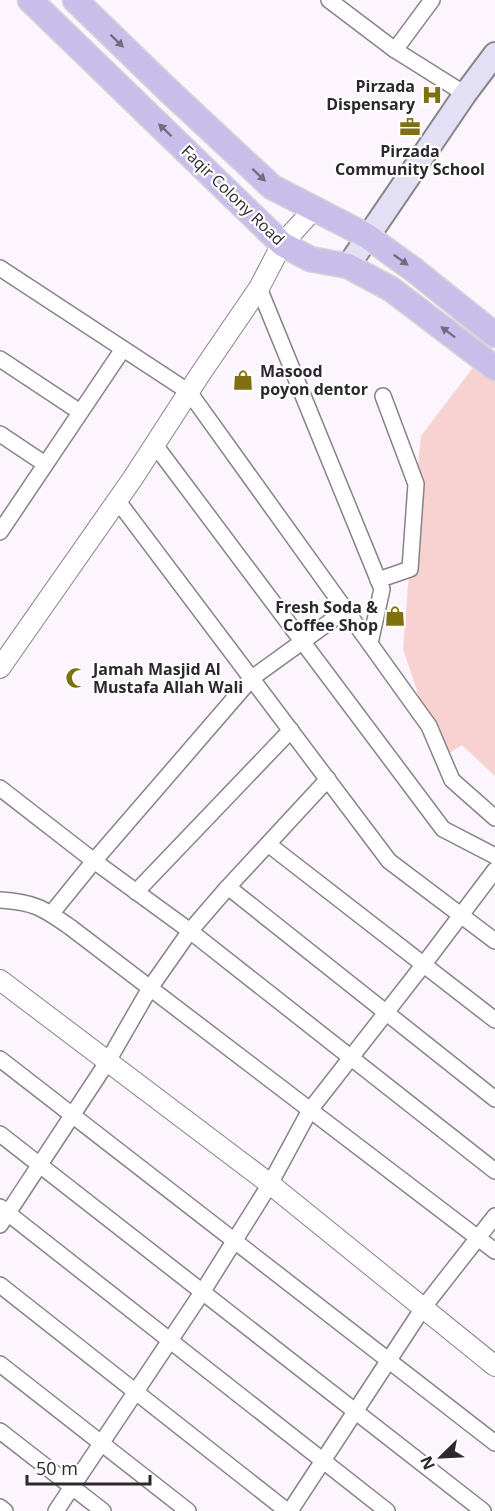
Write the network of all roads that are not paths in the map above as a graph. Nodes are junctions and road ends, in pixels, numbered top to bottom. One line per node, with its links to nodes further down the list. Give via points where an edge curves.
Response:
1 (30, 0): 10 (main road, Faqir Colony Road, one-way to 1)
2 (75, 0): 8 (main road, Faqir Colony Road, one-way to 8, via 272,186)
3 (329, 0): 5 (street)
4 (432, 0): 5 (street)
5 (395, 50): 7 (street)
6 (495, 54): 7 (main road)
7 (465, 94): 9 (main road)
8 (315, 208): 9 (main road, Faqir Colony Road); 10 (street)
9 (367, 236): 11 (main road); 14 (main road, Faqir Colony Road, one-way to 14)
10 (282, 244): 11 (main road, Faqir Colony Road, via 310,260); 13 (street)
11 (348, 266): 17 (main road, Faqir Colony Road, one-way to 11, via 391,289)
12 (0, 268): 15 (street)
13 (259, 288): 18 (street); 27 (street)
14 (495, 334)
15 (123, 349): 18 (street); 20 (street)
16 (0, 359): 20 (street)
17 (495, 368)
18 (189, 392): 22 (street); 28 (street)
19 (382, 396): 27 (street, via 416,484 410,569)
20 (80, 411): 23 (street)
21 (0, 434): 23 (street)
22 (155, 445): 24 (street); 29 (street)
23 (45, 464): 25 (street)
24 (117, 500): 31 (street); 32 (street)
25 (6, 509): 26 (street)
26 (0, 532)
27 (378, 580): 30 (street, via 382,589)
28 (346, 610): 29 (street); 30 (street)
29 (303, 642): 32 (street); 38 (street, via 442,829)
30 (370, 643): 36 (street, via 429,726 452,780)
31 (0, 668)
32 (252, 678): 33 (street); 39 (street)
33 (291, 730): 34 (street); 42 (street)
34 (328, 780): 37 (street); 45 (street, via 389,861)
35 (0, 788): 39 (street)
36 (495, 818)
37 (268, 844): 41 (street); 48 (street)
38 (495, 856)
39 (94, 861): 42 (street); 44 (street)
40 (495, 870): 45 (street)
41 (228, 887): 46 (street); 51 (street)
42 (136, 892): 46 (street)
43 (0, 900): 44 (street, via 31,904)
44 (51, 914): 50 (street)
45 (462, 915): 47 (street); 48 (street)
46 (190, 932): 50 (street); 53 (street)
47 (495, 941)
48 (424, 964): 51 (street); 52 (street)
49 (0, 980): 55 (street)
50 (150, 988): 55 (street); 57 (street)
51 (386, 1013): 53 (street); 56 (street)
52 (495, 1020)
53 (351, 1057): 57 (street); 61 (street)
54 (0, 1059): 58 (street)
55 (108, 1061): 58 (street); 62 (street)
56 (495, 1099)
57 (309, 1110): 62 (street); 65 (street)
58 (72, 1115): 60 (street); 66 (street)
59 (0, 1134): 60 (street)
60 (40, 1165): 63 (street); 69 (street)
61 (495, 1171)
62 (270, 1184): 66 (street); 70 (street)
63 (3, 1215): 71 (street)
64 (495, 1216): 65 (street)
65 (478, 1238): 67 (street); 70 (street)
66 (234, 1241): 69 (street); 72 (street)
67 (495, 1251)
68 (0, 1285): 75 (street)
69 (202, 1292): 71 (street); 76 (street)
70 (423, 1308): 72 (street); 74 (street)
71 (170, 1340): 75 (street); 80 (street)
72 (388, 1360): 76 (street); 79 (street)
73 (0, 1364): 78 (street)
74 (495, 1366)
75 (136, 1392): 78 (street); 87 (street)
76 (355, 1411): 80 (street); 89 (street)
77 (0, 1431): 81 (street)
78 (101, 1443): 81 (street); 86 (street)
79 (495, 1443)
80 (323, 1460): 87 (street); 88 (street)
81 (72, 1487): 84 (street); 85 (street)
82 (0, 1507): 83 (street)
83 (5, 1511)
84 (56, 1511)
85 (103, 1511)
86 (188, 1511)
87 (289, 1511)
88 (387, 1511)
89 (483, 1511)

